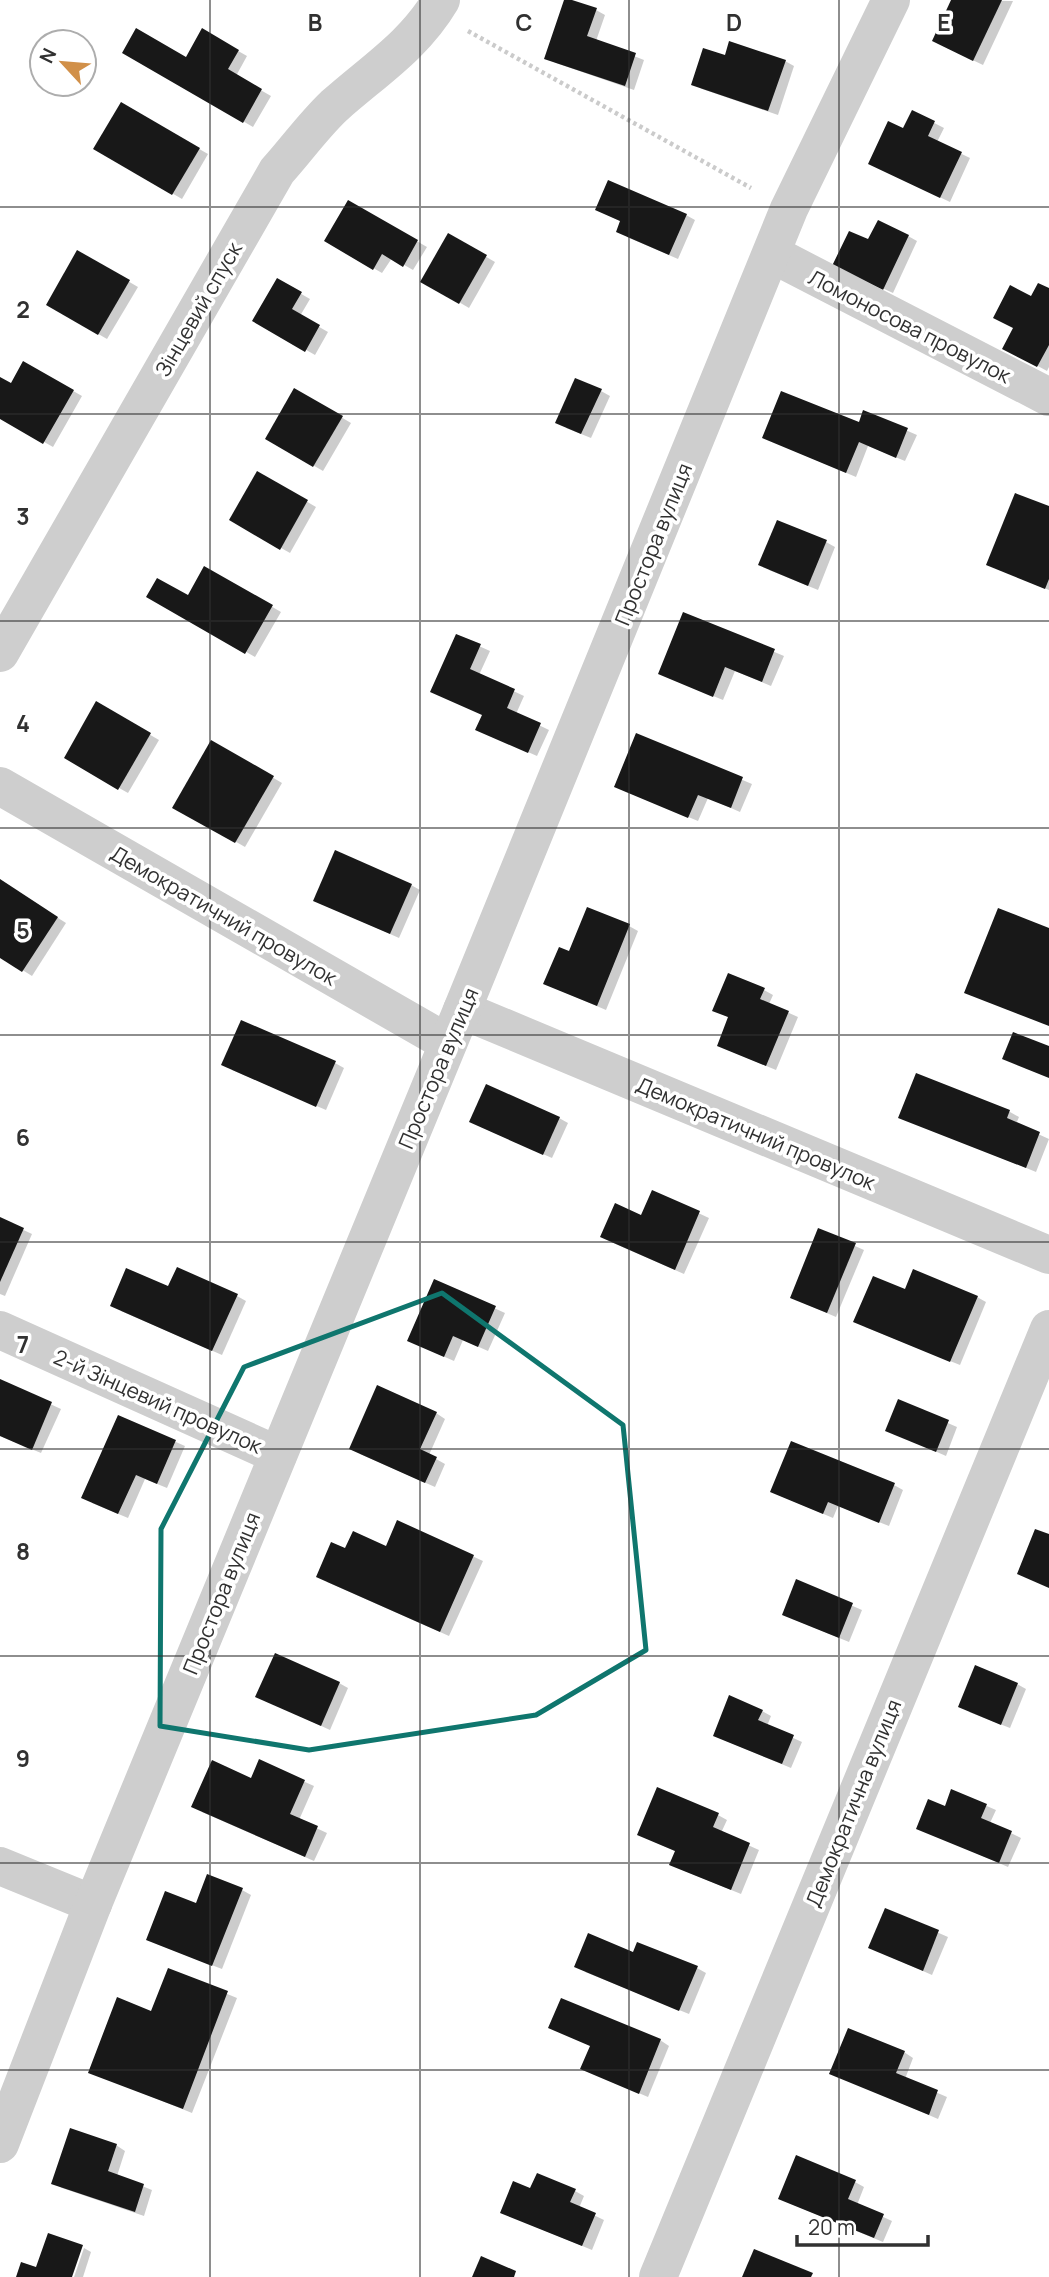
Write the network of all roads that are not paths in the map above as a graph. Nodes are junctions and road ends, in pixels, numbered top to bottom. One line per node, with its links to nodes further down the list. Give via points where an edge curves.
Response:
1 (891, 0): 3 (street, Простора вулиця, via 789,209)
2 (438, 6): 5 (street, Зінцевий спуск, via 394,58 333,107 277,171)
3 (772, 254): 4 (street, Ломоносова провулок); 7 (street, Простора вулиця)
4 (1049, 397)
5 (0, 653)
6 (0, 786): 7 (street, Демократичний провулок)
7 (455, 1027): 8 (street, Демократичний провулок); 11 (street, Простора вулиця)
8 (1049, 1255)
9 (1049, 1329): 15 (street, Демократична вулиця)
10 (0, 1330): 11 (street, 2-й Зінцевий провулок)
11 (278, 1455): 13 (street, Простора вулиця)
12 (0, 1866): 13 (street)
13 (93, 1904): 14 (street, Простора вулиця)
14 (0, 2144)
15 (658, 2277)

